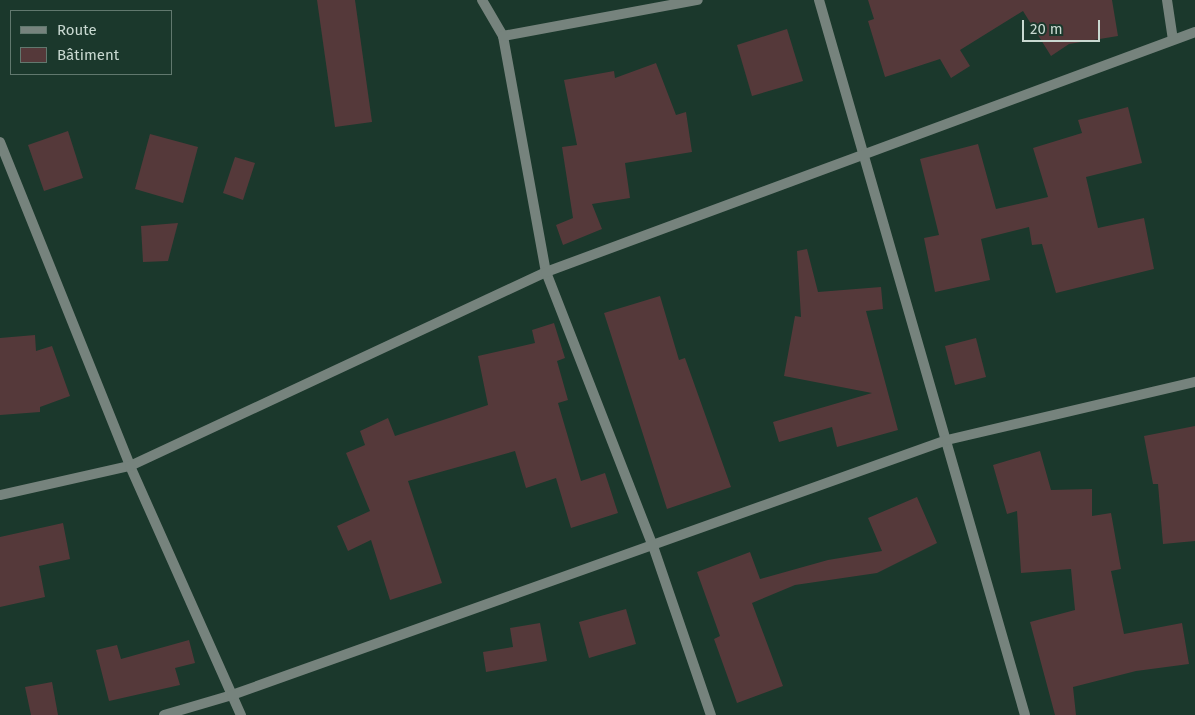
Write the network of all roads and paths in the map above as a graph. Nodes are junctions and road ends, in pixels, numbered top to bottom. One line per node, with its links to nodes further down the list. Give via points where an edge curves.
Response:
1 (482, 0): 6 (street)
2 (698, 0): 6 (street)
3 (819, 0): 9 (street)
4 (1168, 0): 7 (street)
5 (1195, 32): 7 (street)
6 (503, 36): 10 (street)
7 (1173, 40): 9 (street)
8 (0, 142): 13 (street)
9 (864, 154): 10 (street); 12 (street)
10 (546, 272): 13 (street); 15 (street)
11 (1195, 382): 12 (street)
12 (947, 440): 15 (street); 20 (street)
13 (130, 466): 14 (street); 16 (street)
14 (0, 495)
15 (653, 546): 16 (street); 19 (street)
16 (232, 695): 17 (street); 18 (street)
17 (164, 715)
18 (241, 715)
19 (710, 715)
20 (1025, 715)

